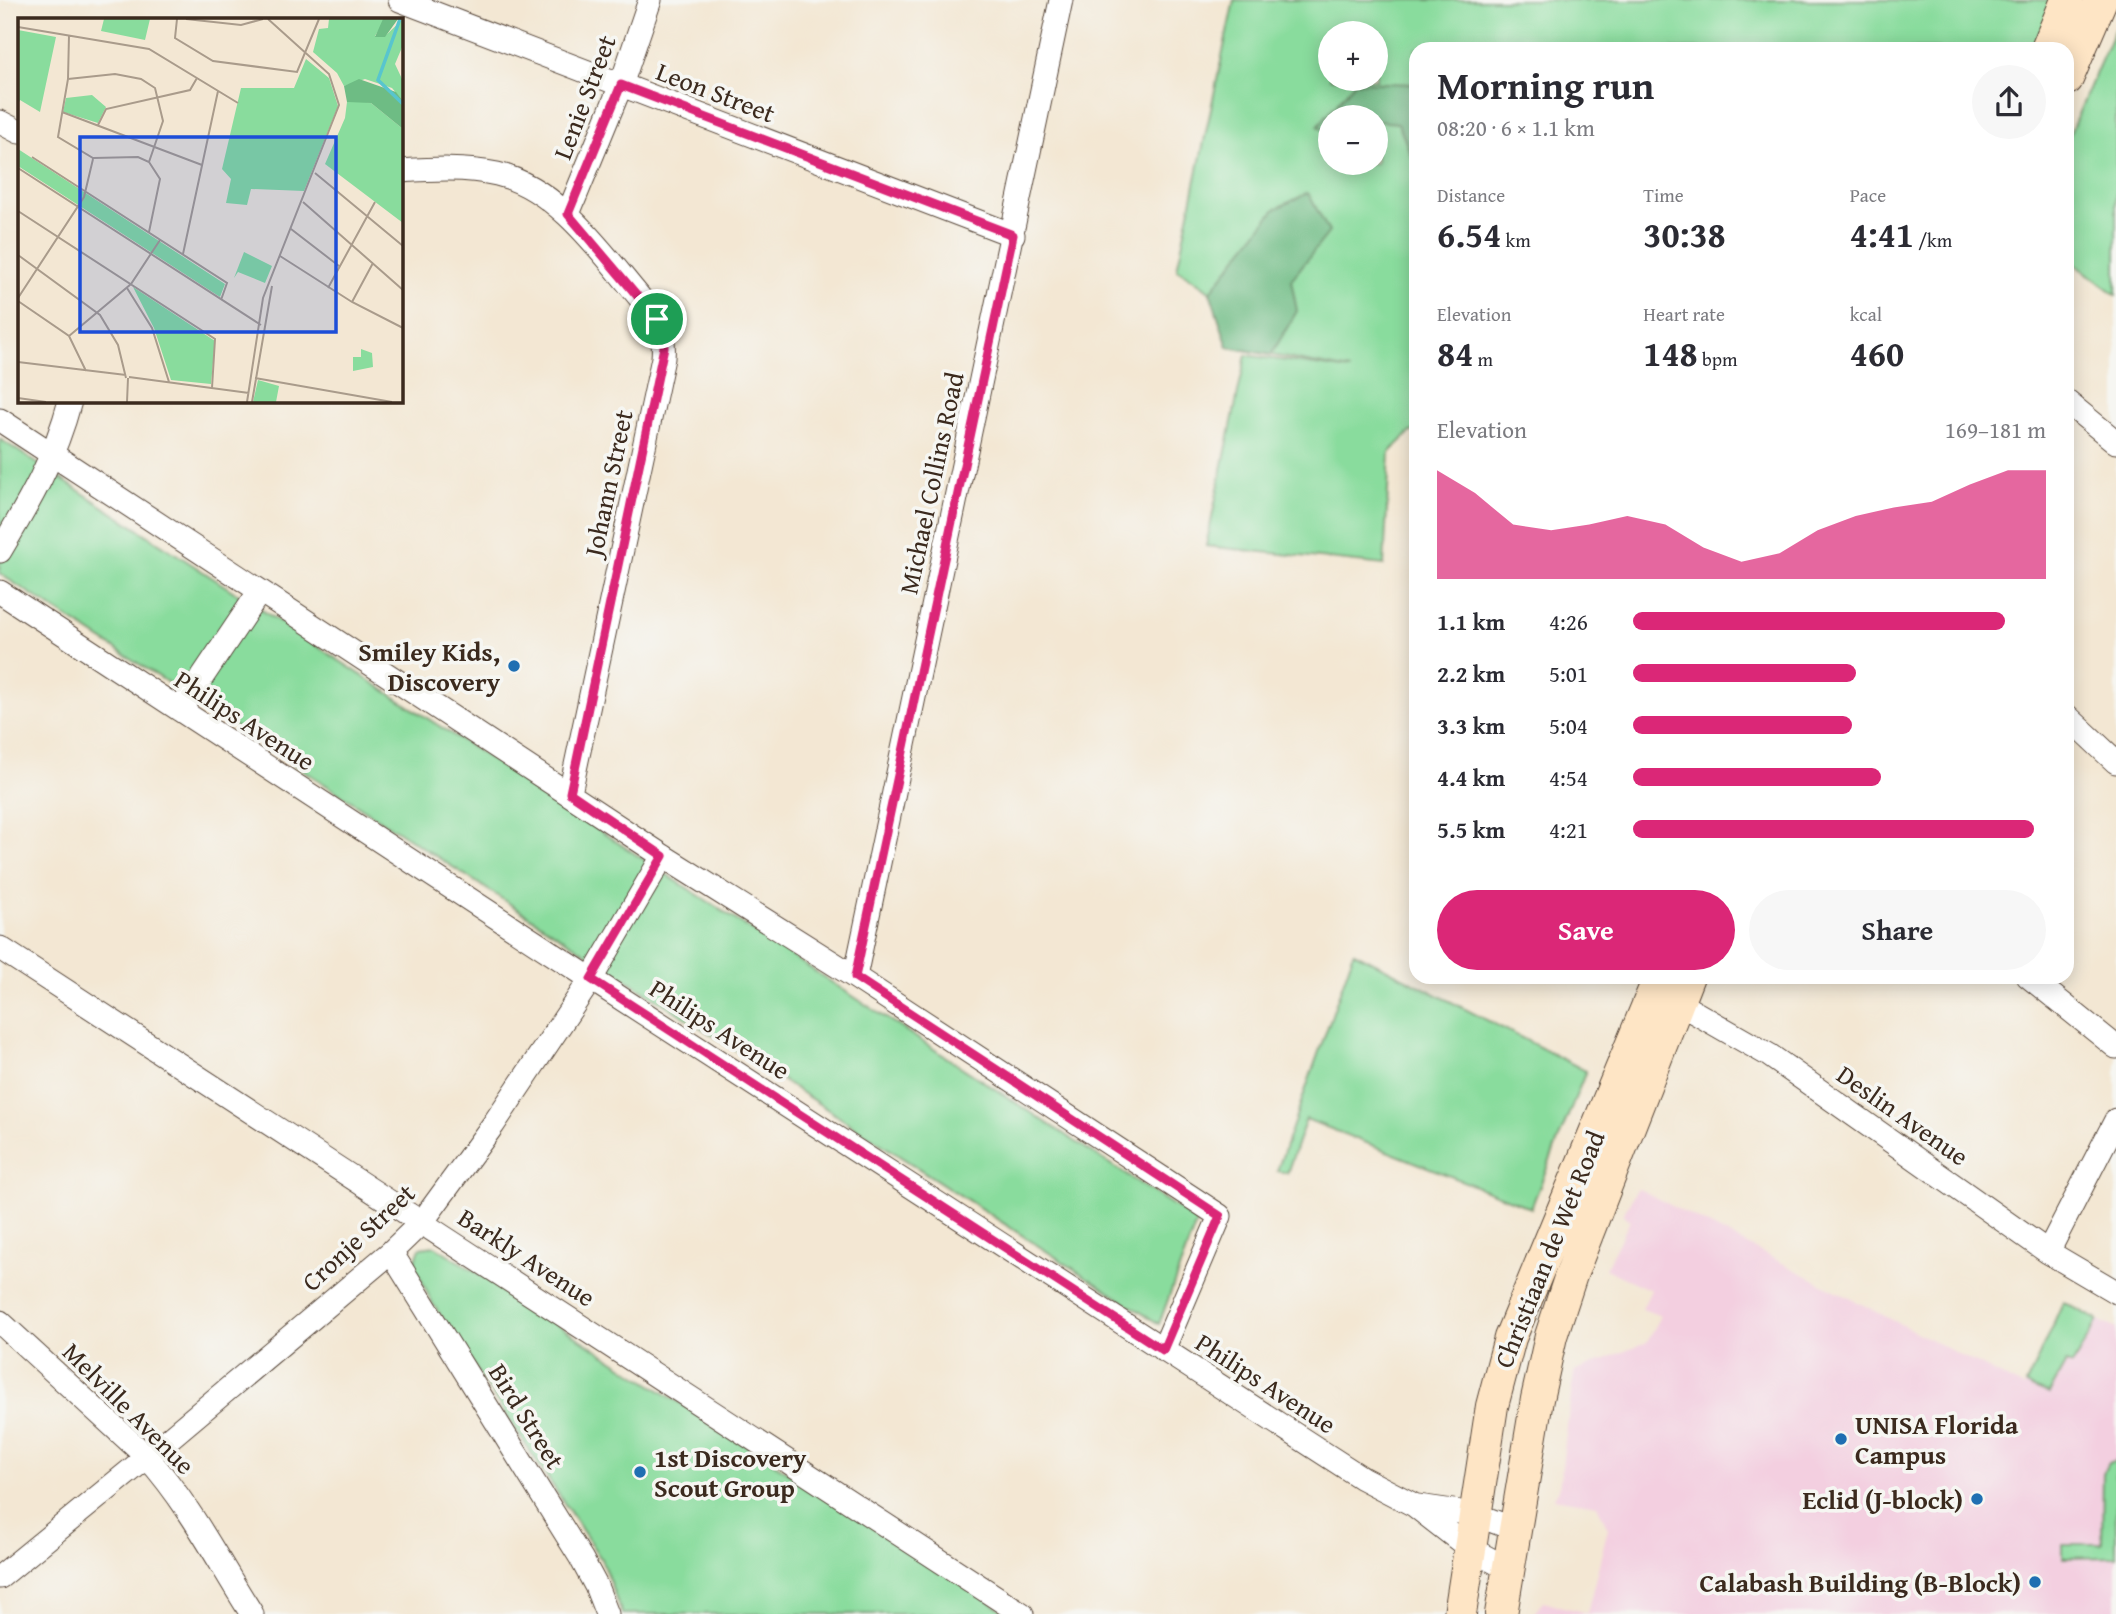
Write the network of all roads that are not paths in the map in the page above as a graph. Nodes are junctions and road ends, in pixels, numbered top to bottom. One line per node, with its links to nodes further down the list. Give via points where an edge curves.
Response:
1 (400, 0): 8 (street, Leon Street)
2 (650, 0): 8 (street, Lenie Street)
3 (1061, 0): 13 (street, Michael Collins Road)
4 (2067, 0): 6 (main road)
5 (2101, 0): 7 (main road)
6 (2050, 42)
7 (2074, 63)
8 (621, 85): 12 (street, Lenie Street); 13 (street, Leon Street)
9 (0, 122): 10 (street)
10 (18, 131)
11 (402, 170): 12 (street, Johann Street, via 499,174)
12 (568, 214): 25 (street, Johann Street, via 657,319 664,347)
13 (1013, 235): 28 (street, Michael Collins Road)
14 (70, 402): 18 (street)
15 (2074, 408): 17 (street)
16 (0, 420): 18 (street)
17 (2116, 442)
18 (53, 454): 19 (street); 20 (street)
19 (0, 551)
20 (260, 591): 22 (street); 25 (street)
21 (0, 592): 22 (street, Philips Avenue)
22 (180, 710): 29 (street, Philips Avenue)
23 (2074, 723): 24 (street)
24 (2116, 762)
25 (570, 793): 26 (street)
26 (663, 856): 28 (street); 29 (street, Cronje Street)
27 (0, 948): 34 (street, Barkly Avenue)
28 (855, 977): 39 (street, via 1220,1216)
29 (591, 979): 34 (street, Cronje Street); 39 (street, Philips Avenue)
30 (2038, 984): 32 (street)
31 (1670, 986): 36 (street, Deslin Avenue); 42 (main road, Christiaan de Wet Road, via 1510,1338 1492,1406); 43 (main road, Christiaan de Wet Road, via 1551,1336)
32 (2116, 1048)
33 (2116, 1120): 36 (street)
34 (422, 1222): 35 (street, Cronje Street); 49 (street, Barkly Avenue)
35 (391, 1252): 40 (street, Cronje Street); 48 (street, Bird Street, via 590,1573)
36 (2048, 1252): 37 (street, Deslin Avenue)
37 (2116, 1292)
38 (0, 1322): 40 (street, Melville Avenue)
39 (1163, 1350): 41 (street, Philips Avenue, via 1362,1478)
40 (147, 1457): 46 (street, Cronje Street); 47 (street, Melville Avenue, via 185,1504)
41 (1415, 1505): 42 (street, Philips Avenue); 44 (street, Philips Avenue)
42 (1474, 1514): 43 (street, Philips Avenue); 44 (main road, Christiaan de Wet Road)
43 (1514, 1529): 45 (main road, Christiaan de Wet Road)
44 (1469, 1548): 45 (street, Philips Avenue); 50 (main road, Christiaan de Wet Road)
45 (1507, 1569): 51 (main road, Christiaan de Wet Road)
46 (0, 1577)
47 (252, 1614)
48 (607, 1614)
49 (1022, 1614)
50 (1460, 1614)
51 (1501, 1614)

